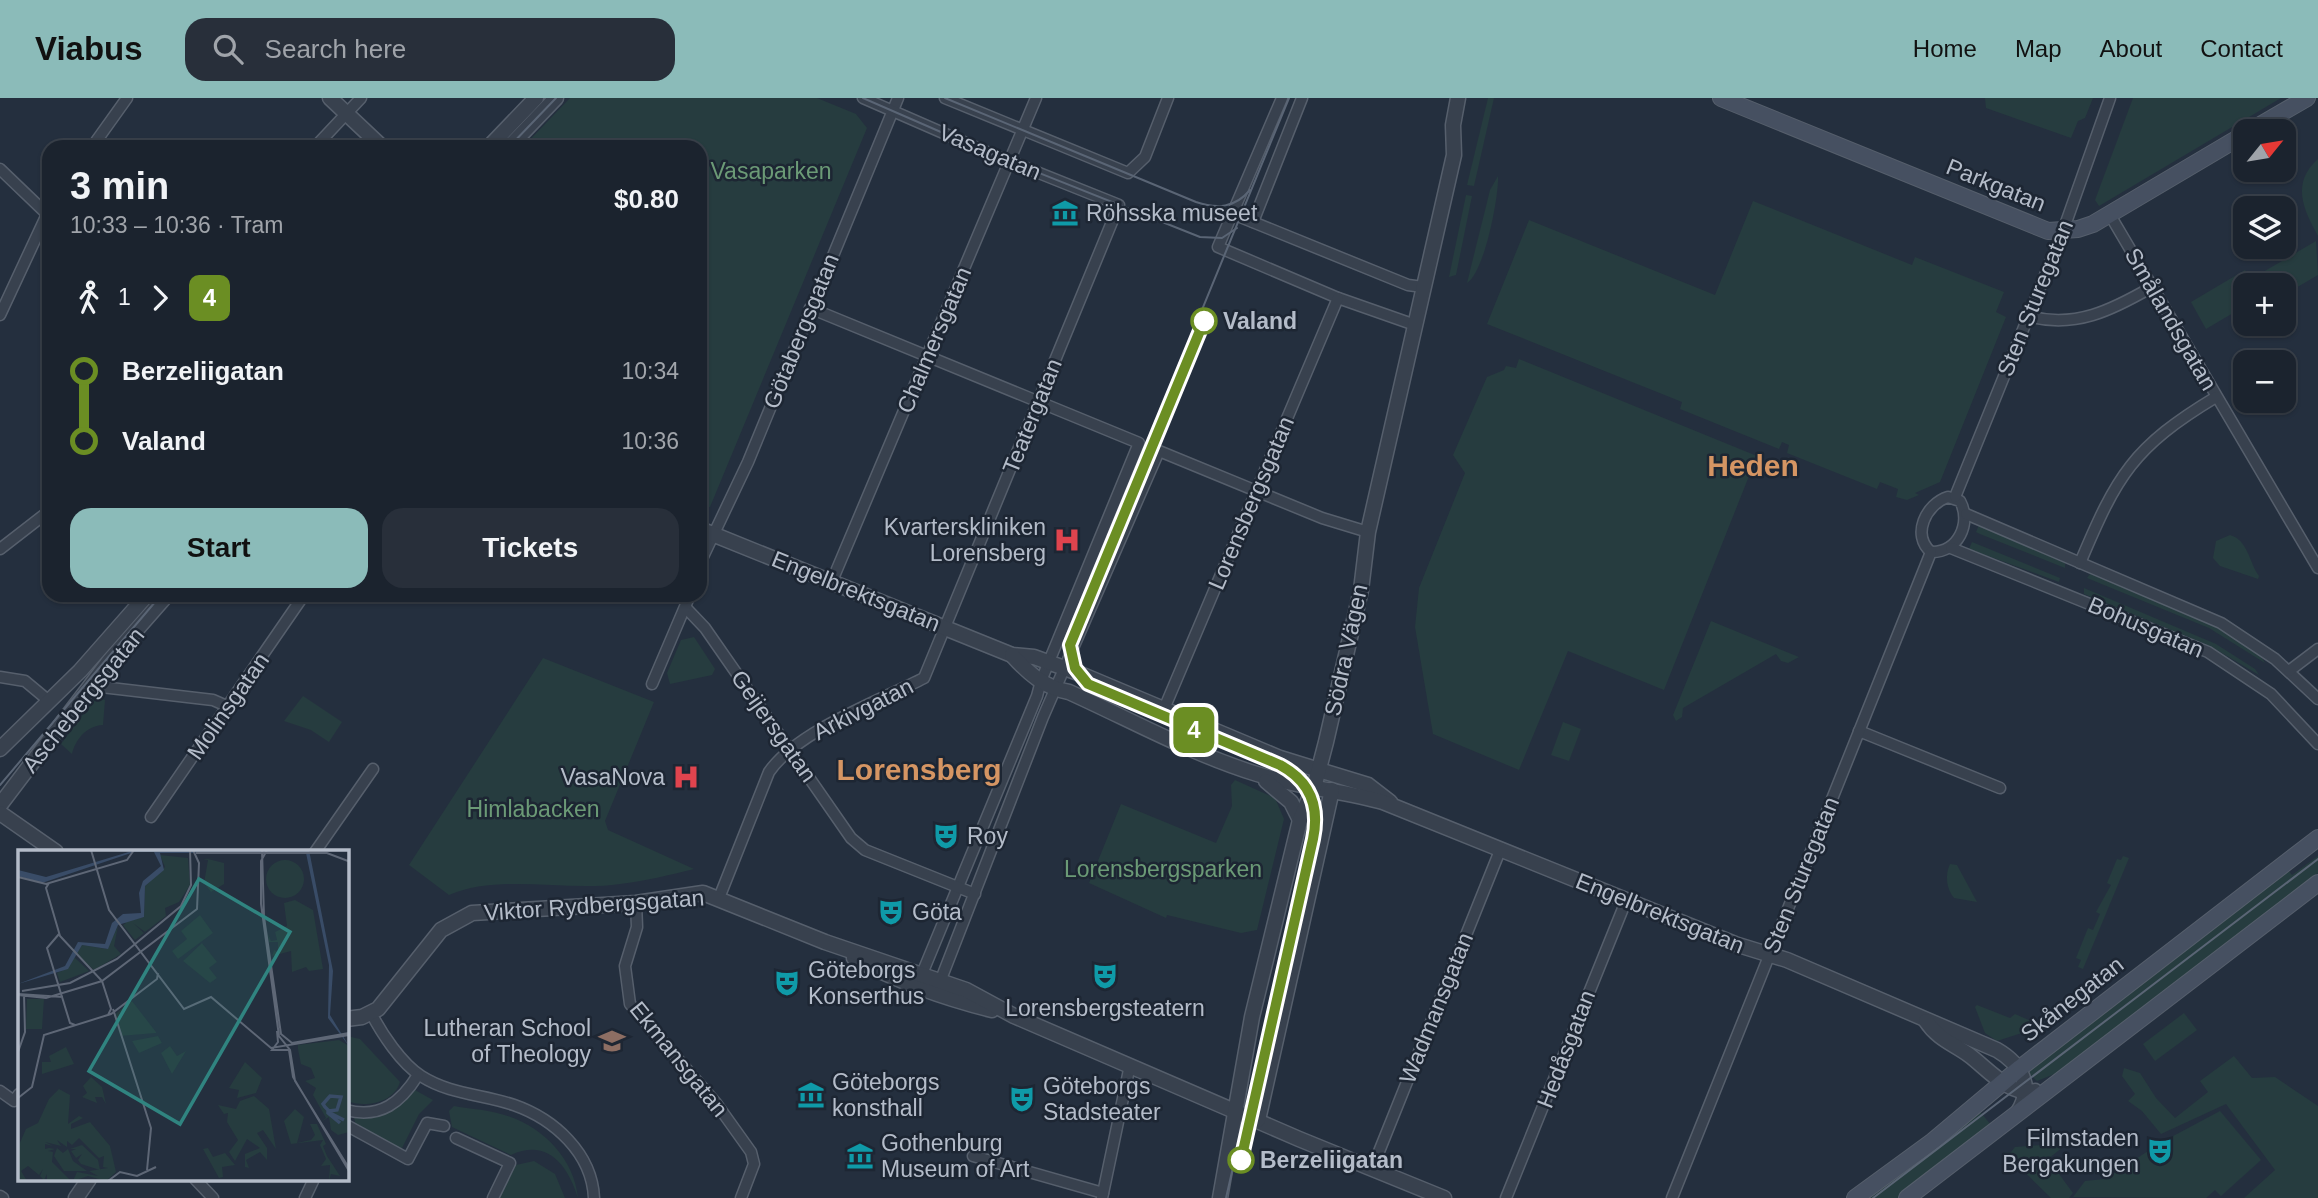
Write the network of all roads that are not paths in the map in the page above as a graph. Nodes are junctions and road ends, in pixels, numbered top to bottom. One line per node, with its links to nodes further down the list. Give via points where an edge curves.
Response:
1 (127, 98): 21 (street)
2 (330, 98): 18 (street)
3 (361, 98): 18 (street)
4 (536, 98): 24 (street)
5 (556, 98): 25 (street)
6 (863, 98): 17 (street, Vasagatan)
7 (898, 98): 17 (street, Götabergsgatan)
8 (945, 98): 20 (street, Vasagatan)
9 (1036, 98): 20 (street, Chalmersgatan)
10 (1168, 98): 20 (street, Vasagatan, via 1144,158 1128,173)
11 (1282, 98): 31 (street)
12 (1302, 98): 33 (street)
13 (1458, 98): 37 (street, Södra Vägen, via 1454,155)
14 (1721, 98): 35 (main road, Parkgatan, via 2032,225)
15 (2110, 98): 35 (street, Sten Sturegatan)
16 (2306, 98): 19 (main road)
17 (893, 110): 27 (street, Vasagatan); 39 (street, Götabergsgatan)
18 (347, 113): 22 (street); 23 (street)
19 (2270, 119)
20 (1023, 130): 27 (street, Chalmersgatan)
21 (97, 140)
22 (322, 140)
23 (376, 140)
24 (496, 140)
25 (516, 140)
26 (2233, 141): 32 (main road, Parkgatan)
27 (1008, 161): 29 (street, Vasagatan); 43 (street, Chalmersgatan)
28 (0, 169): 30 (street)
29 (1119, 205): 45 (street, Teatergatan)
30 (42, 208)
31 (1233, 214): 33 (street); 38 (street, via 1218,247)
32 (2110, 215): 35 (main road, Parkgatan); 36 (street, Smålandsgatan)
33 (1253, 222): 37 (street)
34 (42, 226): 40 (street)
35 (2063, 231): 41 (street, Sten Sturegatan)
36 (2152, 286): 41 (street, via 2091,318 2058,321); 44 (street, Smålandsgatan)
37 (1423, 287): 42 (street, Södra Vägen)
38 (1338, 298): 42 (street); 46 (street, Lorensbergsgatan)
39 (810, 308): 43 (street); 50 (street, Götabergsgatan, via 748,462)
40 (0, 315)
41 (2028, 316): 47 (street, Sten Sturegatan)
42 (1415, 325): 52 (street, Södra Vägen)
43 (927, 356): 45 (street); 58 (street, Chalmersgatan)
44 (2216, 397): 56 (street, via 2165,429 2135,459 2110,495); 57 (street, Smålandsgatan)
45 (1037, 402): 64 (street, Teatergatan); 67 (street, via 1139,443)
46 (1256, 491): 52 (street, via 1322,519); 68 (street, via 1159,451); 78 (street, Lorensbergsgatan)
47 (1955, 497): 48 (street); 55 (street, via 1936,501 1927,513 1922,537)
48 (1966, 514): 53 (street); 56 (street, Bohusgatan)
49 (42, 516): 54 (street)
50 (707, 530)
51 (707, 532): 58 (street, Engelbrektsgatan)
52 (1368, 532): 84 (street, Södra Vägen, via 1360,590)
53 (1951, 548): 55 (street); 80 (street, Bohusgatan, via 2208,652 2271,694)
54 (0, 549)
55 (1931, 552): 79 (street, Sten Sturegatan)
56 (2080, 563): 69 (street, Bohusgatan, via 2221,623)
57 (2318, 568)
58 (832, 581): 64 (street, Engelbrektsgatan)
59 (141, 602): 76 (street, Aschebergsgatan)
60 (161, 602): 73 (street, Aschebergsgatan)
61 (299, 602): 77 (street, Molinsgatan)
62 (688, 602): 63 (street)
63 (686, 608): 72 (street); 82 (street, Geijersgatan)
64 (947, 627): 66 (street, Engelbrektsgatan); 82 (street, Arkivgatan, via 924,678)
65 (2318, 649): 69 (street)
66 (1012, 655): 67 (street, Engelbrektsgatan); 71 (street, Engelbrektsgatan)
67 (1048, 663): 68 (street, Engelbrektsgatan); 71 (street)
68 (1066, 669): 74 (street); 78 (street, Engelbrektsgatan)
69 (2289, 671): 75 (street, Bohusgatan)
70 (0, 677): 76 (street, via 25,681)
71 (1041, 681): 74 (street, Engelbrektsgatan); 99 (street)
72 (652, 684)
73 (93, 686): 77 (street, via 214,700); 89 (street, Aschebergsgatan)
74 (1056, 690): 85 (street, Engelbrektsgatan); 100 (street)
75 (2318, 699)
76 (49, 701): 81 (street, Aschebergsgatan)
77 (229, 707): 92 (street, Molinsgatan)
78 (1164, 709): 84 (street, Engelbrektsgatan)
79 (1859, 731): 86 (street); 104 (street, Sten Sturegatan)
80 (2318, 744)
81 (0, 749)
82 (790, 749): 99 (street, Geijersgatan, via 851,838 865,850); 101 (street, Arkivgatan, via 769,772)
83 (373, 769): 97 (street)
84 (1318, 770): 87 (street, Södra Vägen); 90 (street, Engelbrektsgatan, via 1368,785)
85 (1253, 773): 87 (street, Engelbrektsgatan); 93 (street, Engelbrektsgatan, via 1282,792)
86 (2000, 788)
87 (1313, 789): 88 (street, Engelbrektsgatan); 93 (street, Södra Vägen)
88 (1332, 790): 90 (street, Engelbrektsgatan); 121 (street)
89 (0, 805)
90 (1395, 807): 95 (street, Engelbrektsgatan)
91 (0, 813): 96 (street)
92 (151, 817)
93 (1300, 820): 119 (street, Södra Vägen, via 1252,1017)
94 (2318, 838): 111 (main road, Skånegatan)
95 (1501, 848): 102 (street, Engelbrektsgatan); 126 (street, Wadmansgatan)
96 (53, 850)
97 (316, 850)
98 (2318, 883): 114 (main road)
99 (958, 887): 100 (street, Geijersgatan); 105 (street)
100 (975, 894): 106 (street)
101 (719, 898): 103 (street, Viktor Rydbergsgatan, via 703,893); 105 (street, Viktor Rydbergsgatan, via 825,942 882,973)
102 (1626, 901): 104 (street, Engelbrektsgatan); 139 (street, Hedåsgatan)
103 (636, 903): 107 (street, Viktor Rydbergsgatan, via 481,911 459,917 441,930 395,991); 136 (street, Ekmansgatan, via 637,927 625,966 630,1004 735,1128 752,1156 753,1169)
104 (1768, 955): 109 (street, Engelbrektsgatan); 140 (street, Sten Sturegatan)
105 (916, 979): 106 (street, Viktor Rydbergsgatan)
106 (938, 986): 110 (street)
107 (371, 1013): 108 (street); 112 (street)
108 (348, 1019)
109 (1925, 1020): 111 (street, Engelbrektsgatan, via 1997,1050); 113 (street, Engelbrektsgatan, via 1939,1038)
110 (1130, 1065): 119 (street); 130 (street)
111 (2020, 1068): 113 (main road, Skånegatan); 116 (street)
112 (418, 1074): 118 (street, via 392,1106 364,1114); 135 (street, via 453,1092 511,1104 544,1120 579,1152)
113 (2003, 1082): 116 (street, Engelbrektsgatan); 141 (main road, Skånegatan)
114 (2048, 1089): 116 (street); 120 (main road)
115 (0, 1091): 117 (street)
116 (2027, 1093): 120 (street)
117 (17, 1097)
118 (348, 1110)
119 (1236, 1110): 121 (street); 137 (street, Södra Vägen)
120 (2018, 1112): 142 (main road)
121 (1258, 1120): 126 (street)
122 (348, 1126): 123 (street, via 408,1159 427,1123)
123 (444, 1126)
124 (456, 1138): 134 (street, via 510,1163)
125 (973, 1156): 130 (street)
126 (1373, 1169): 138 (street)
127 (88, 1180): 131 (street)
128 (196, 1180): 132 (street)
129 (314, 1180): 133 (street)
130 (1102, 1196)
131 (76, 1198)
132 (213, 1198)
133 (305, 1198)
134 (493, 1198)
135 (594, 1198)
136 (741, 1198)
137 (1220, 1198)
138 (1444, 1198)
139 (1506, 1198)
140 (1672, 1198)
141 (1855, 1198)
142 (1907, 1198)

